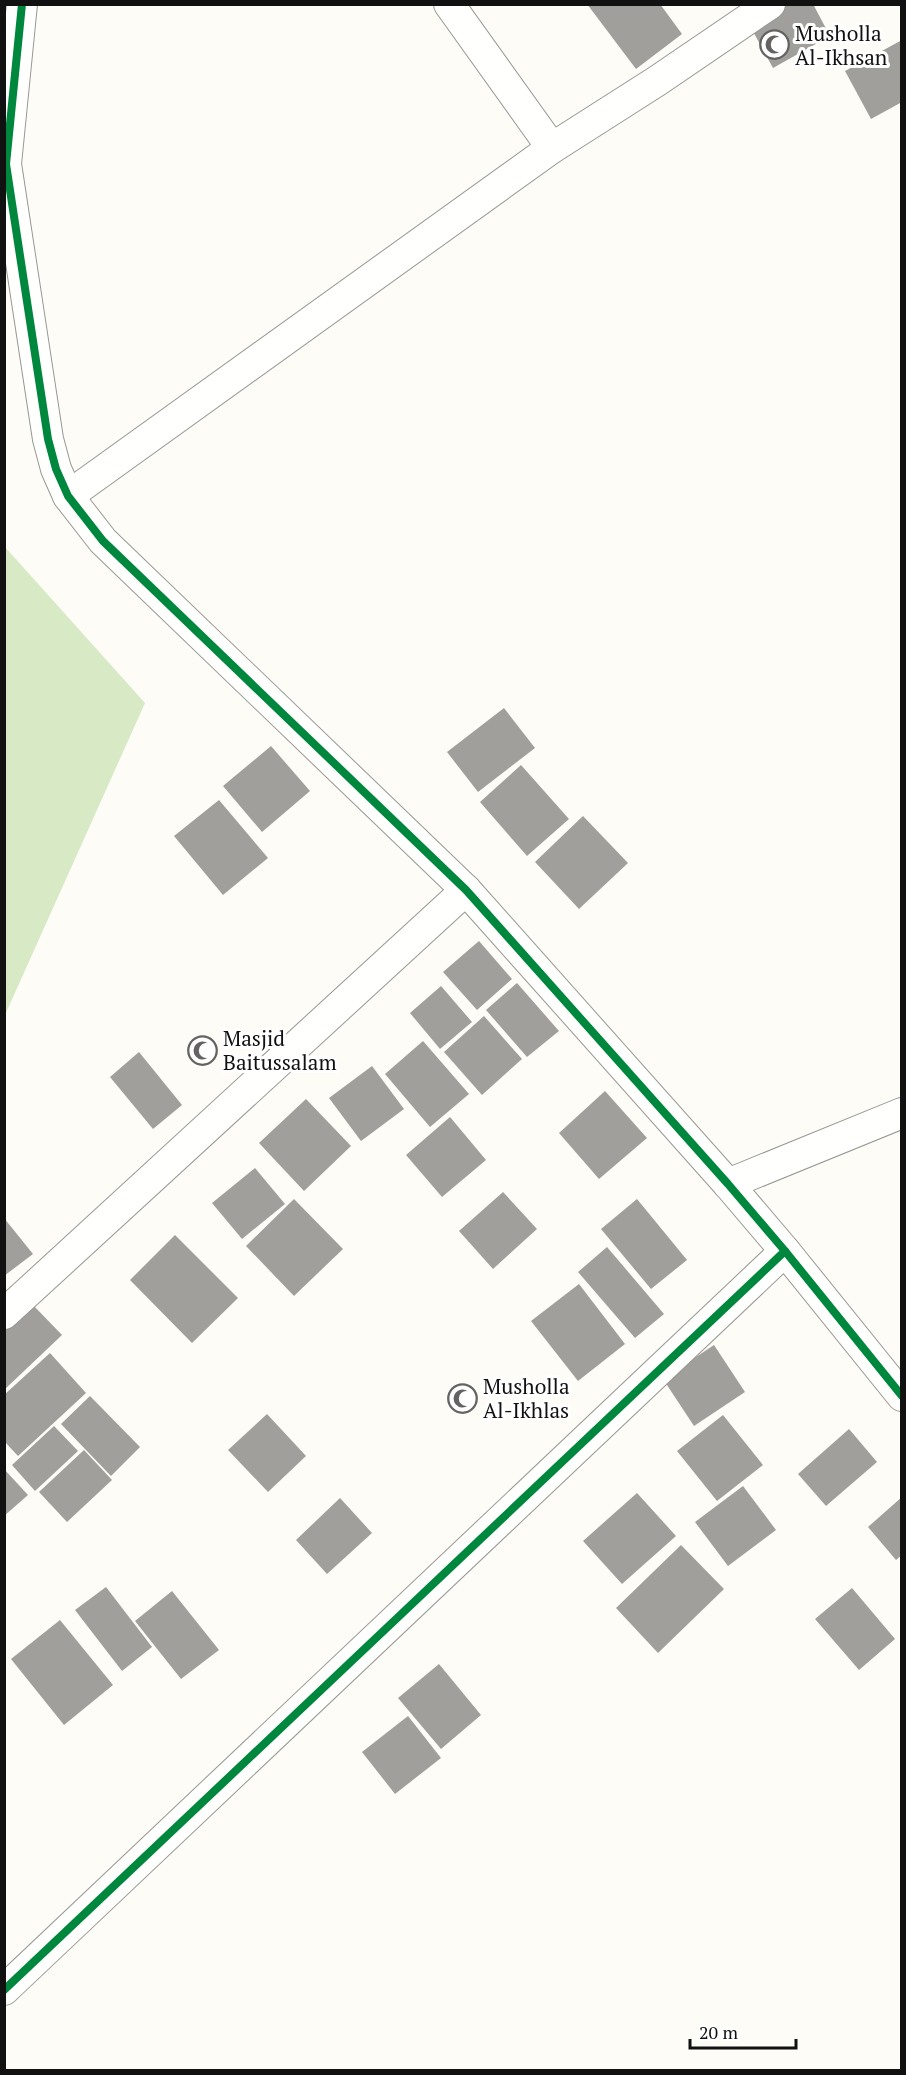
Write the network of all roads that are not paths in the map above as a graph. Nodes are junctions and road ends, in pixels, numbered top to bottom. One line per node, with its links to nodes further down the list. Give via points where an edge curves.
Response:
1 (22, 4): 5 (street)
2 (449, 4): 4 (street)
3 (770, 4): 4 (street)
4 (552, 148): 6 (street)
5 (5, 164): 6 (street, via 48,439)
6 (68, 496): 7 (street, via 103,541)
7 (466, 890): 9 (street); 11 (street)
8 (902, 1113): 9 (street)
9 (728, 1184): 10 (street)
10 (785, 1251): 12 (street); 13 (street)
11 (4, 1314)
12 (902, 1396)
13 (4, 1990)

